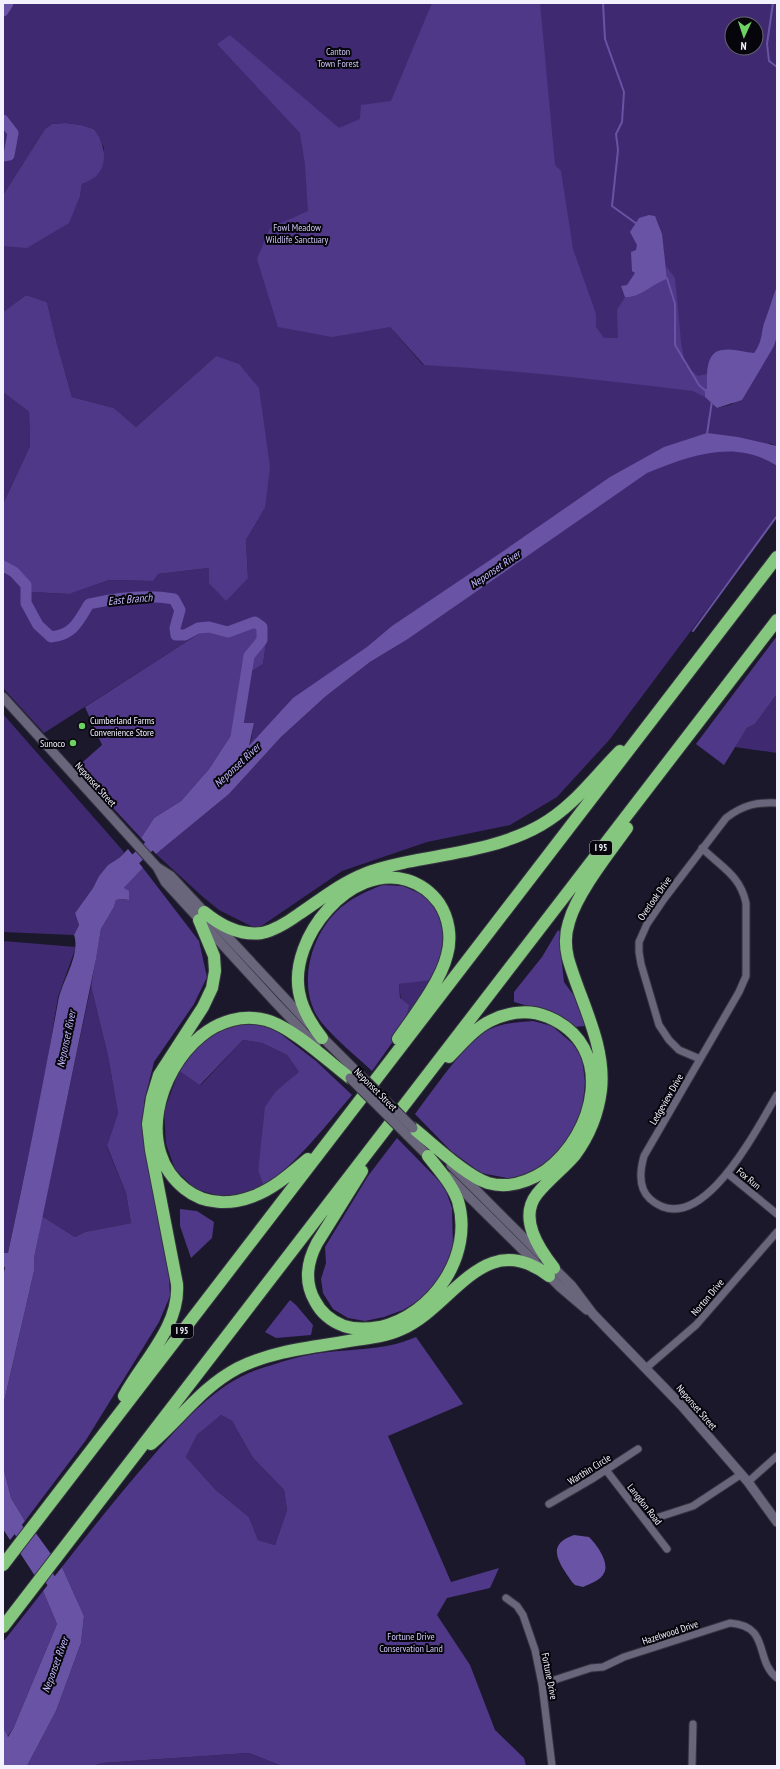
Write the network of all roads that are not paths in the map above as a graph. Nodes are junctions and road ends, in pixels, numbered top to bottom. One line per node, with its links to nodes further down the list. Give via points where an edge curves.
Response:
1 (777, 558): 4 (highway, I 95)
2 (777, 620): 5 (highway, I 95)
3 (3, 698): 8 (main road, Neponset Street, via 157,868 171,876)
4 (654, 718): 8 (highway, via 568,806 548,821 522,834 495,843 384,867 365,874 344,884 280,927 267,932 235,931); 13 (highway, I 95)
5 (654, 780): 12 (highway, I 95); 22 (highway, via 630,822 578,901 568,926 567,954 596,1042 602,1081 598,1107 587,1137 571,1159 538,1193 531,1206 530,1221 534,1237)
6 (777, 803): 7 (street, Overlook Drive, via 759,802 737,809 726,818)
7 (702, 848): 10 (street, Ledgeview Drive, via 732,874 744,894 747,959 746,976 740,992); 10 (street, Overlook Drive, via 646,924 639,952 660,1025 679,1050)
8 (202, 916): 9 (main road, Neponset Street); 11 (main road, Neponset Street, via 281,1009); 24 (highway, via 214,956 212,988 204,1007 159,1075 149,1119 150,1145 177,1284 176,1304 169,1324 127,1391)
9 (322, 1038): 11 (main road, Neponset Street); 13 (highway, via 304,1009 298,981 303,950 317,923 343,896 372,881 400,878 424,888 436,900 445,916 449,933 447,957 432,987 387,1055)
10 (700, 1059): 19 (street, Ledgeview Drive, via 644,1156 641,1168 643,1188 655,1204 681,1209 693,1205 708,1194)
11 (353, 1075): 15 (main road, Neponset Street, bridge); 17 (highway, via 281,1025 261,1019 243,1018 218,1025 193,1043 175,1066 161,1098 158,1136 164,1163 181,1186 194,1196 209,1201 233,1202 263,1193)
12 (426, 1077): 15 (highway, via 485,1024 506,1015 527,1012 552,1019 573,1033 586,1054 592,1082 586,1117 568,1148 544,1171 519,1184 499,1185 479,1179); 16 (highway, I 95)
13 (374, 1083): 17 (highway, I 95)
14 (777, 1094): 19 (street, Ledgeview Drive)
15 (410, 1131): 18 (main road, Neponset Street); 22 (main road, Neponset Street)
16 (378, 1140): 18 (highway, via 363,1170 317,1243 308,1268 308,1284 316,1304 330,1319 347,1327 371,1328 403,1319 433,1296 452,1268 460,1240 459,1207 450,1185); 27 (highway, I 95)
17 (328, 1143): 24 (highway, I 95)
18 (428, 1156): 22 (main road, Neponset Street)
19 (727, 1173): 20 (street, Fox Run)
20 (777, 1214)
21 (777, 1232): 23 (street, Norton Drive, via 696,1325)
22 (552, 1272): 23 (main road, Neponset Street, via 572,1286 593,1314); 27 (highway, via 520,1262 504,1261 489,1264 474,1272 425,1316 403,1329 376,1337 282,1353 244,1366 220,1378)
23 (646, 1368): 29 (main road, Neponset Street, via 690,1414)
24 (107, 1430): 35 (highway, I 95)
25 (638, 1449): 28 (street, Warthin Circle)
26 (777, 1456): 30 (street)
27 (131, 1461): 37 (highway, I 95)
28 (606, 1470): 31 (street, Warthin Circle); 33 (street, Langdon Road)
29 (740, 1475): 30 (main road, Neponset Street); 33 (street, via 693,1506)
30 (748, 1482): 32 (main road, Neponset Street)
31 (549, 1504)
32 (777, 1522)
33 (647, 1523): 34 (street, Langdon Road)
34 (667, 1549)
35 (6, 1561)
36 (506, 1598): 39 (street, Fortune Drive, via 523,1615 529,1629)
37 (3, 1627)
38 (777, 1678): 39 (street, Hazelwood Drive, via 767,1665 755,1634 741,1624 730,1624 603,1667 591,1668)
39 (542, 1684): 41 (street, Fortune Drive)
40 (693, 1724): 42 (street)
41 (552, 1766)
42 (692, 1766)

